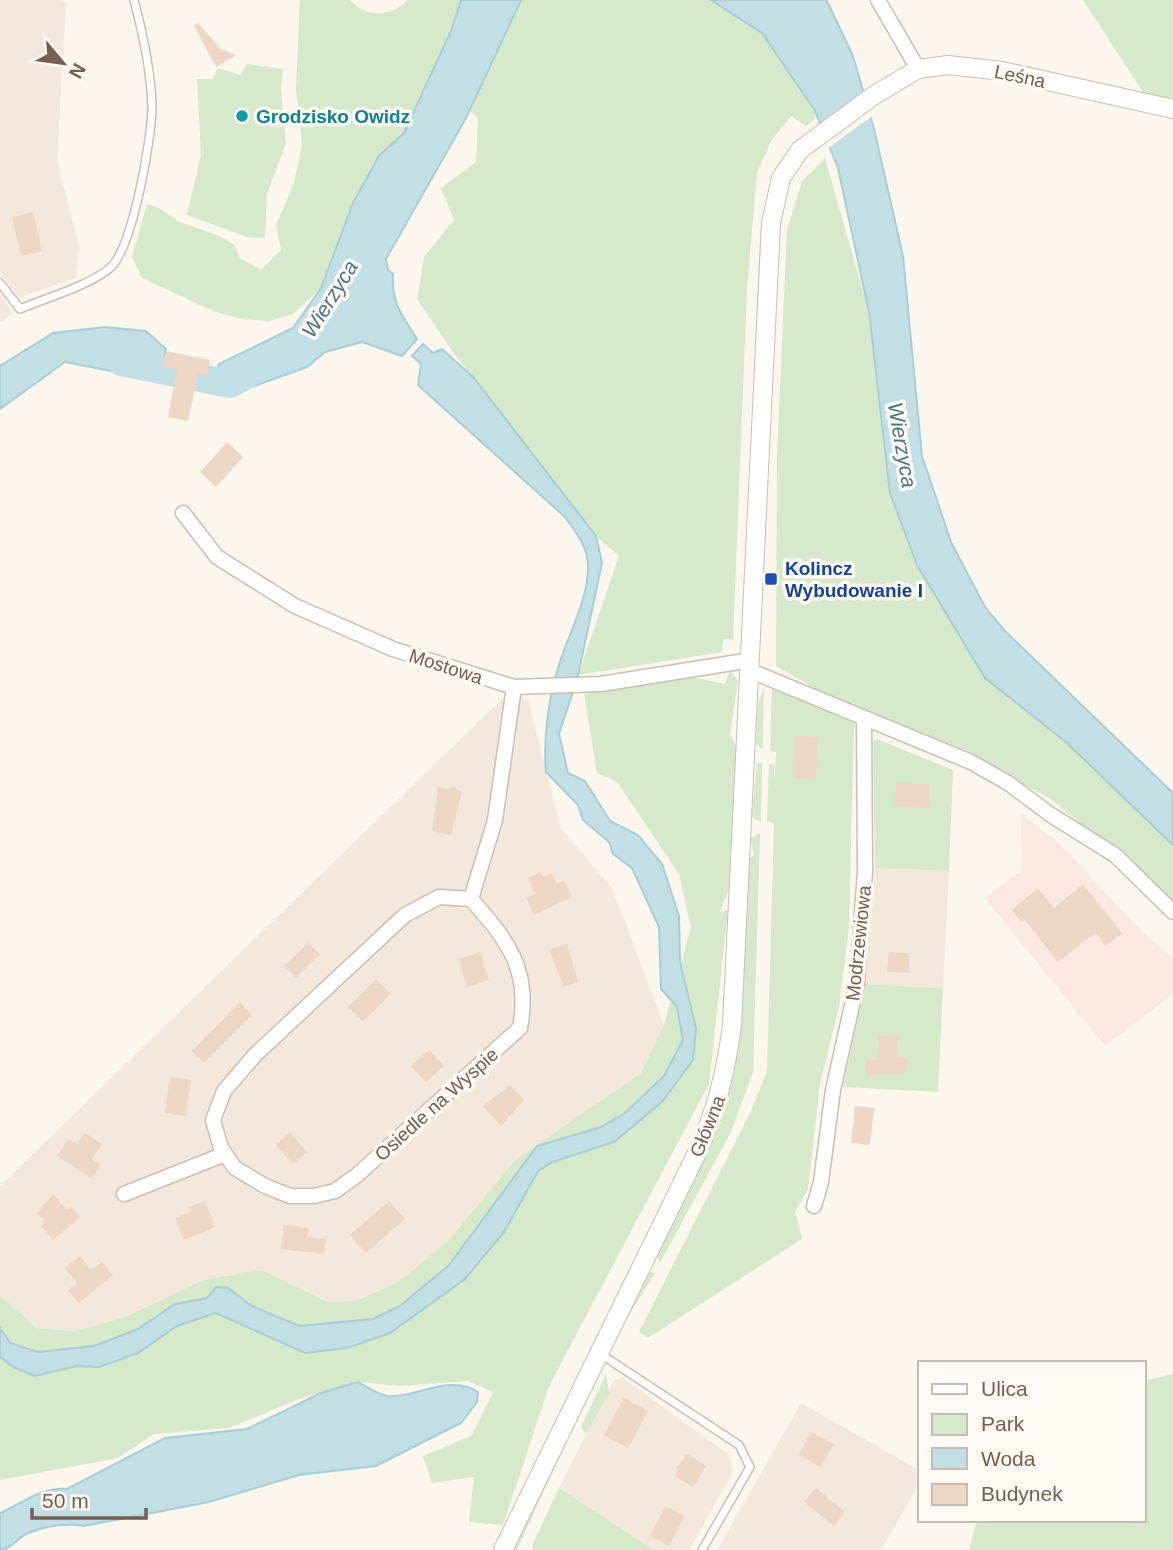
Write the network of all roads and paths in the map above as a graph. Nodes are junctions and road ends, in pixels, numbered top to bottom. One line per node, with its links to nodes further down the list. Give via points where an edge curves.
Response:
1 (134, 0): 6 (lane, via 152,107 125,242 114,264 101,275 20,309)
2 (878, 0): 3 (street)
3 (918, 69): 4 (street, Leśna, via 948,65 1002,71); 5 (street, Leśna)
4 (1173, 109)
5 (821, 136): 8 (street, Główna, via 800,150 782,178 771,223)
6 (0, 283)
7 (183, 513): 9 (street, Mostowa, via 217,557 295,606 393,649)
8 (751, 665): 9 (street, Mostowa, via 601,684); 10 (street); 16 (street, Główna, via 726,1072 707,1132)
9 (514, 687): 11 (street, via 495,820)
10 (864, 719): 12 (street, via 971,762 1008,783 1115,855); 15 (street, Modrzewiowa, via 865,872 857,983)
11 (471, 899): 13 (street, Osiedle na Wyspie, via 439,897 405,915 255,1055 224,1091 213,1120); 13 (street, Osiedle na Wyspie, via 505,939 519,972 525,1001 520,1028 335,1191 290,1196 235,1168)
12 (1173, 912)
13 (225, 1154): 14 (street)
14 (124, 1194)
15 (814, 1206)
16 (598, 1353): 17 (street, Główna); 18 (lane, via 739,1445 750,1467)
17 (503, 1550)
18 (702, 1550)

